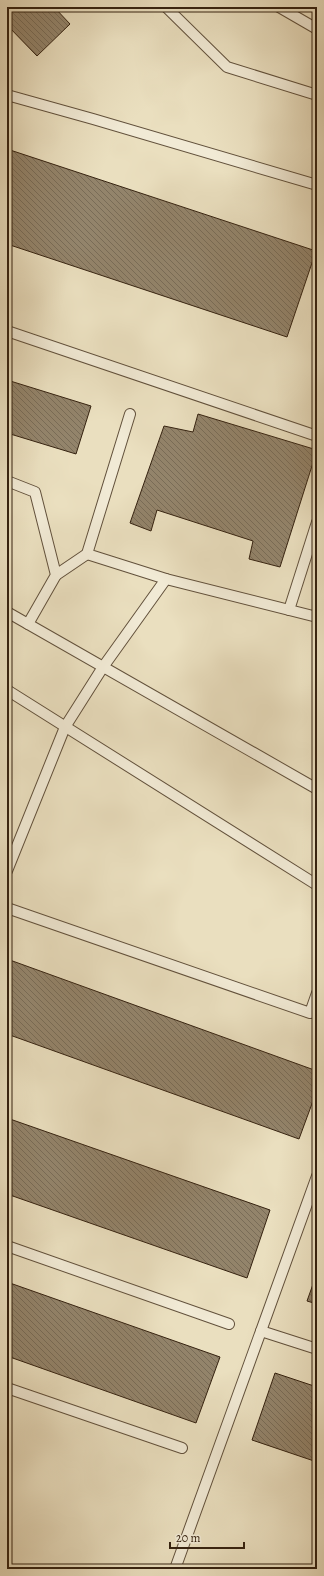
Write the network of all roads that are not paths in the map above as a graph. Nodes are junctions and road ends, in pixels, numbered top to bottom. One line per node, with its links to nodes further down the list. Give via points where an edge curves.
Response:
1 (166, 7): 5 (lane, via 227,67)
2 (280, 7): 3 (lane)
3 (317, 29)
4 (7, 95): 6 (lane)
5 (317, 95)
6 (317, 185)
7 (7, 331): 9 (lane)
8 (130, 414): 12 (lane)
9 (317, 435)
10 (7, 481): 13 (lane, via 35,492)
11 (317, 522): 15 (lane)
12 (87, 554): 13 (lane); 14 (lane)
13 (56, 575): 18 (lane)
14 (166, 578): 15 (lane); 19 (lane)
15 (289, 610): 17 (lane)
16 (7, 612): 18 (lane)
17 (317, 617)
18 (28, 624): 19 (lane)
19 (103, 667): 21 (lane); 22 (lane)
20 (7, 690): 21 (lane)
21 (65, 727): 23 (lane); 24 (lane)
22 (317, 789)
23 (7, 871)
24 (317, 885)
25 (7, 908): 26 (lane, via 310,1013)
26 (317, 993)
27 (317, 1176): 30 (lane)
28 (7, 1246): 29 (lane)
29 (229, 1324)
30 (261, 1331): 31 (lane); 34 (lane)
31 (317, 1349)
32 (7, 1388): 33 (lane)
33 (182, 1448)
34 (176, 1569)

